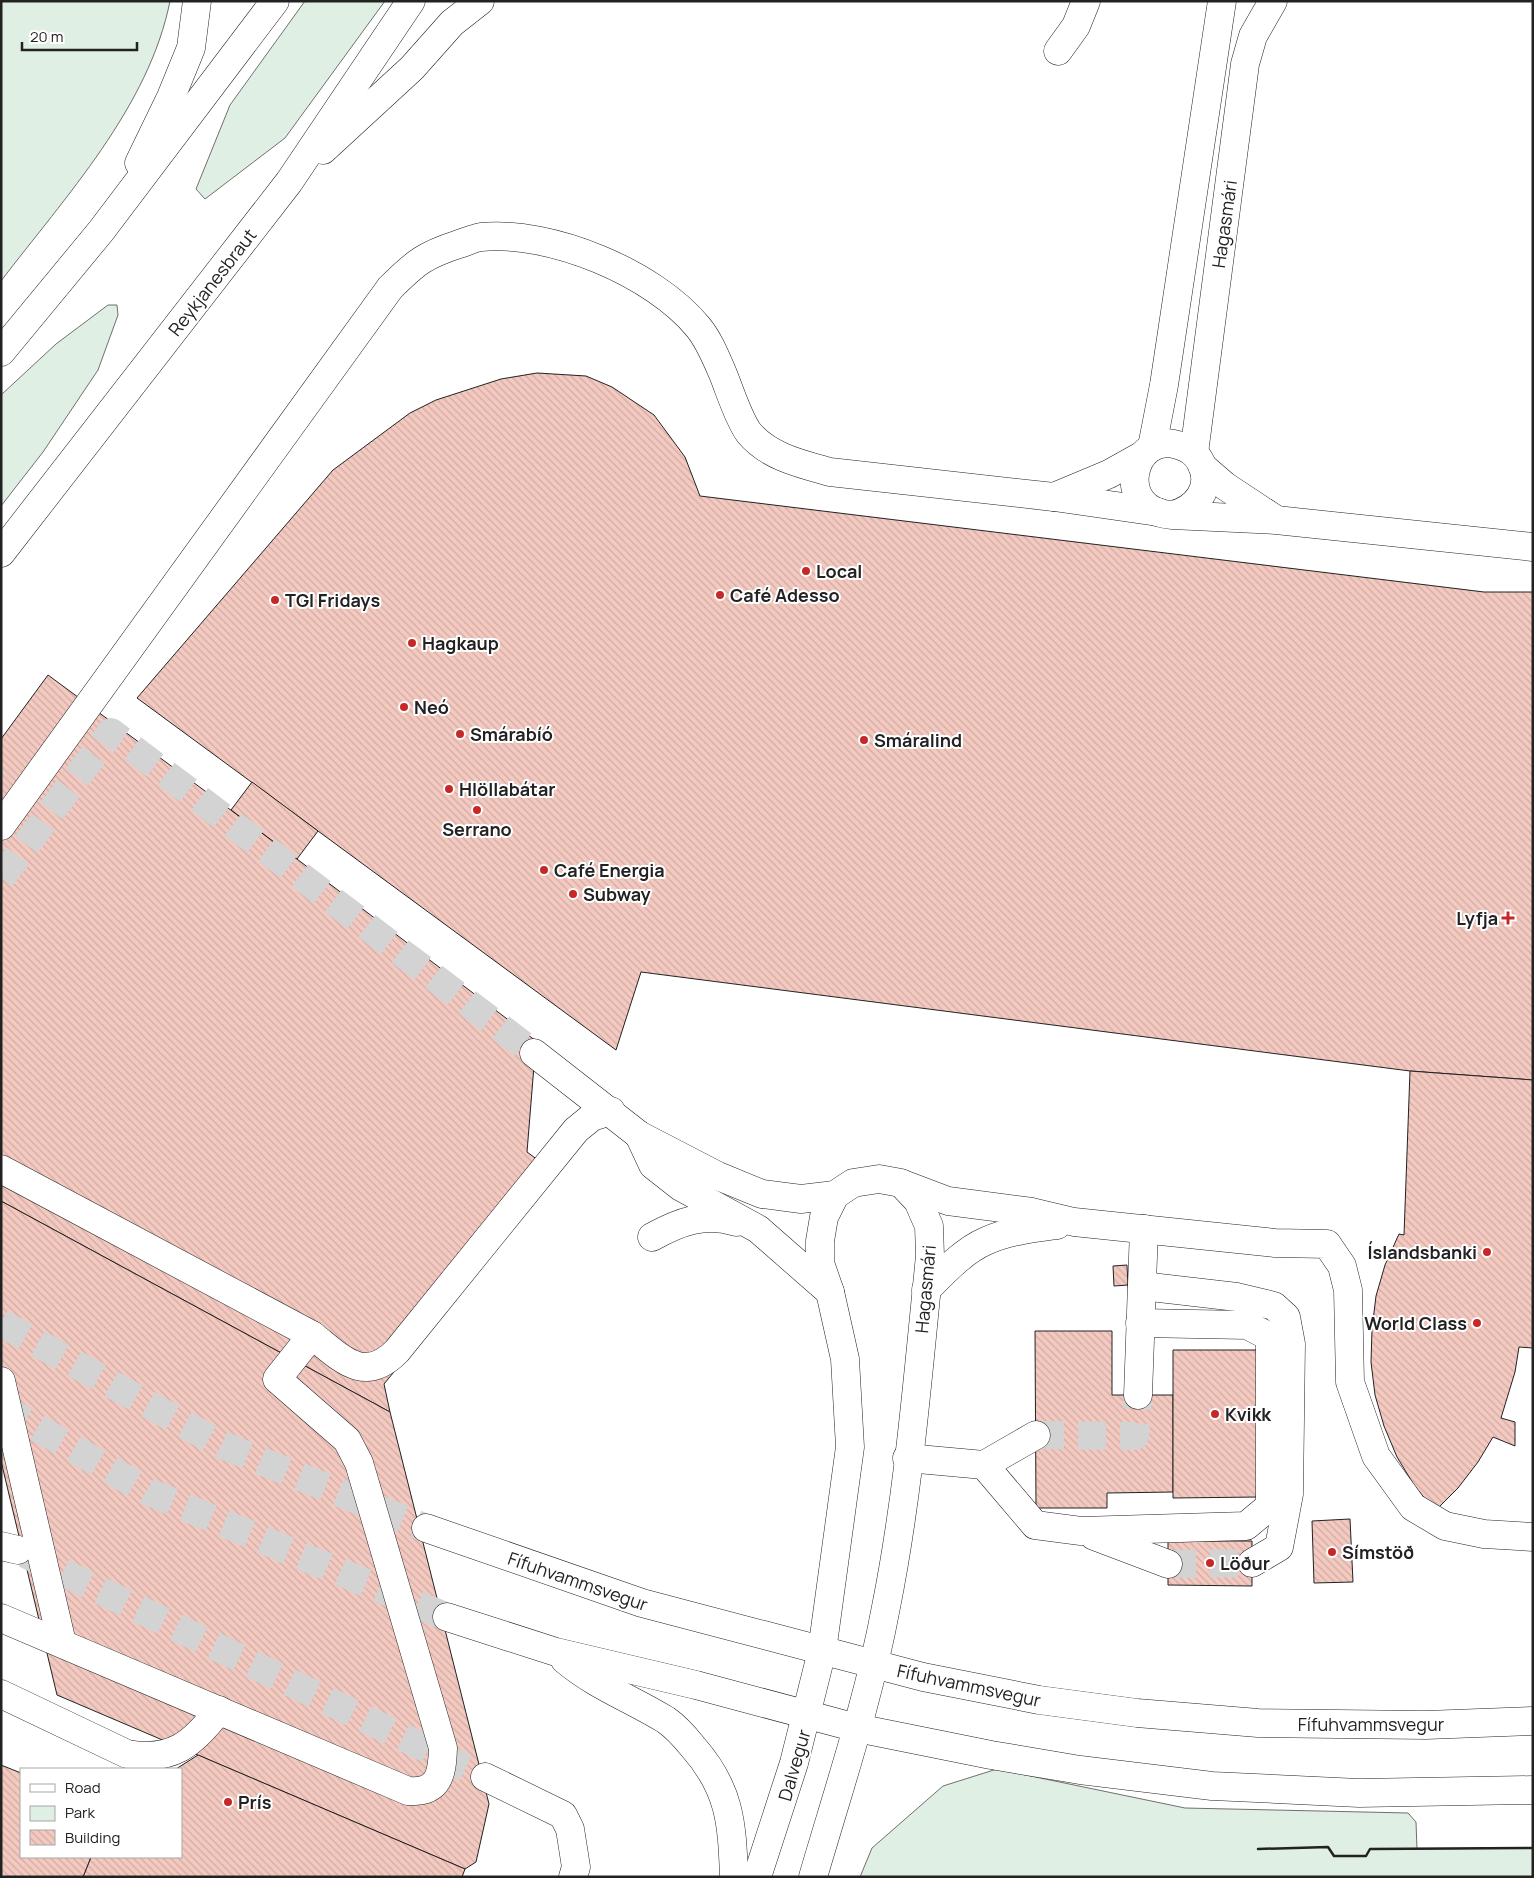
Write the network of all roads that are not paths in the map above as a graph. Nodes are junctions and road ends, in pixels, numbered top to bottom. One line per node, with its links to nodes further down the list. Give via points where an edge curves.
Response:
1 (197, 1): 10 (main road, via 190,48 171,97)
2 (275, 1): 10 (main road)
3 (411, 1): 9 (main road, Reykjanesbraut)
4 (480, 1): 9 (main road, via 452,23 412,68)
5 (1086, 1): 8 (main road, via 1076,26)
6 (1222, 1): 12 (main road, Hagasmári, via 1167,366)
7 (1273, 1): 13 (main road, Hagasmári, via 1253,36 1245,64)
8 (1058, 51)
9 (289, 182): 18 (main road, Reykjanesbraut)
10 (101, 231): 11 (main road)
11 (1, 352)
12 (1148, 451): 13 (main road, via 1174,443); 14 (main road, via 1109,474); 15 (main road, Hagasmári, via 1137,464 1135,488 1148,507)
13 (1199, 460): 15 (main road, Hagasmári, via 1204,488 1199,498 1183,512); 16 (main road, via 1225,486)
14 (1054, 497): 15 (main road); 19 (main road, via 830,472 772,453 749,432 699,327 666,296 623,268 598,258 523,237 480,237 430,254 390,288)
15 (1165, 514): 16 (main road)
16 (1276, 520): 17 (main road)
17 (1533, 547)
18 (1, 553)
19 (1, 826)
20 (534, 1052): 21 (main road)
21 (611, 1111): 22 (main road); 34 (main road, via 592,1117 576,1130 386,1362 370,1368 352,1366)
22 (639, 1135): 25 (main road, via 718,1176 762,1194 801,1199); 28 (main road, via 654,1165 682,1187)
23 (1, 1169): 34 (main road)
24 (901, 1183): 25 (main road, via 879,1179 853,1183); 26 (main road, via 948,1201 1032,1212); 31 (main road, Hagasmári, via 918,1201 929,1226)
25 (835, 1195): 32 (main road, via 824,1217 820,1241 820,1263)
26 (1074, 1222): 27 (main road); 31 (main road, via 1018,1231 986,1241 958,1259)
27 (1144, 1229): 30 (main road); 43 (main road, via 1275,1243 1327,1244 1342,1266 1348,1290 1350,1382 1376,1456 1413,1508 1445,1526 1484,1534)
28 (758, 1230): 29 (main road, via 729,1220 704,1217 674,1225); 32 (main road)
29 (652, 1237)
30 (1142, 1286): 33 (main road); 44 (main road, via 1237,1297 1274,1306 1286,1317 1291,1344 1290,1494 1279,1547)
31 (926, 1290): 38 (main road, Hagasmári)
32 (830, 1292): 49 (main road, via 844,1359 850,1447)
33 (1140, 1323): 36 (main road); 42 (main road, via 1247,1325 1270,1337 1270,1506 1246,1526)
34 (312, 1335): 53 (main road, via 277,1379 347,1440 359,1464 443,1748 442,1769 433,1786 422,1792 408,1791)
35 (1, 1381): 39 (main road)
36 (1138, 1395)
37 (1036, 1435): 40 (main road)
38 (908, 1458): 40 (main road); 51 (main road, Hagasmári, via 894,1563)
39 (10, 1459): 48 (main road)
40 (984, 1465): 42 (main road, via 1035,1524)
41 (426, 1528): 49 (main road, Fífuhvammsvegur, via 642,1603)
42 (1081, 1531): 45 (main road)
43 (1533, 1537)
44 (1252, 1563)
45 (1168, 1564)
46 (447, 1617): 50 (main road)
47 (1, 1618): 48 (main road)
48 (62, 1642): 53 (main road)
49 (822, 1651): 51 (main road, Fífuhvammsvegur); 54 (main road, Dalvegur)
50 (556, 1652): 54 (main road); 60 (main road, via 580,1673 666,1721 699,1754 717,1777 725,1796)
51 (873, 1664): 55 (main road, Fífuhvammsvegur, via 1039,1700 1137,1713 1258,1723 1349,1725); 56 (main road)
52 (1, 1694): 53 (main road, via 127,1754 148,1758 168,1754 202,1732)
53 (219, 1710)
54 (808, 1714): 56 (main road); 61 (main road, Dalvegur)
55 (1533, 1721)
56 (857, 1728): 58 (main road, via 1080,1770 1212,1786 1359,1793); 62 (main road)
57 (485, 1777): 59 (main road, via 563,1815 570,1829 576,1867)
58 (1533, 1790)
59 (573, 1877)
60 (734, 1877)
61 (757, 1877)
62 (813, 1877)

